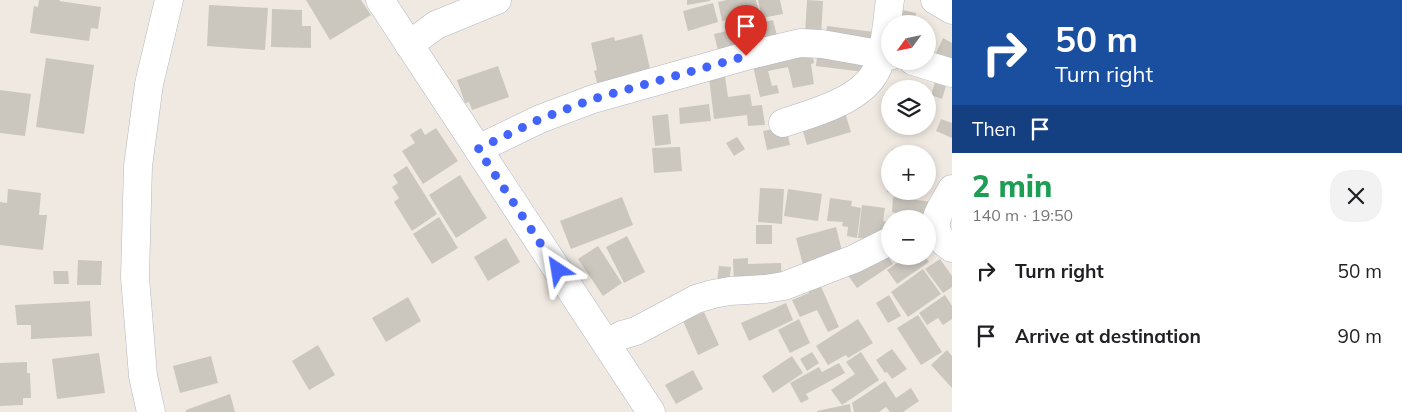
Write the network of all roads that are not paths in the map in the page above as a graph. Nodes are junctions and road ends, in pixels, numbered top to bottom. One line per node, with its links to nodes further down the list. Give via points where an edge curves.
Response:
1 (169, 0): 21 (street, via 149,84 138,166 135,277 143,376)
2 (380, 0): 8 (street)
3 (497, 0): 8 (street, via 436,25)
4 (890, 0): 7 (street)
5 (935, 0): 6 (street)
6 (952, 10)
7 (889, 15)
8 (409, 45): 14 (street)
9 (881, 54): 14 (street, via 810,43 782,47 593,99 540,119)
10 (881, 60): 13 (street, via 876,72 857,92 831,106)
11 (936, 68): 12 (street)
12 (952, 73)
13 (783, 123)
14 (478, 149): 20 (street)
15 (952, 189): 16 (street)
16 (936, 214)
17 (936, 232): 19 (street)
18 (881, 246): 20 (street, via 784,286 730,291 696,299)
19 (952, 248)
20 (606, 343): 22 (street)
21 (151, 412)
22 (651, 412)

